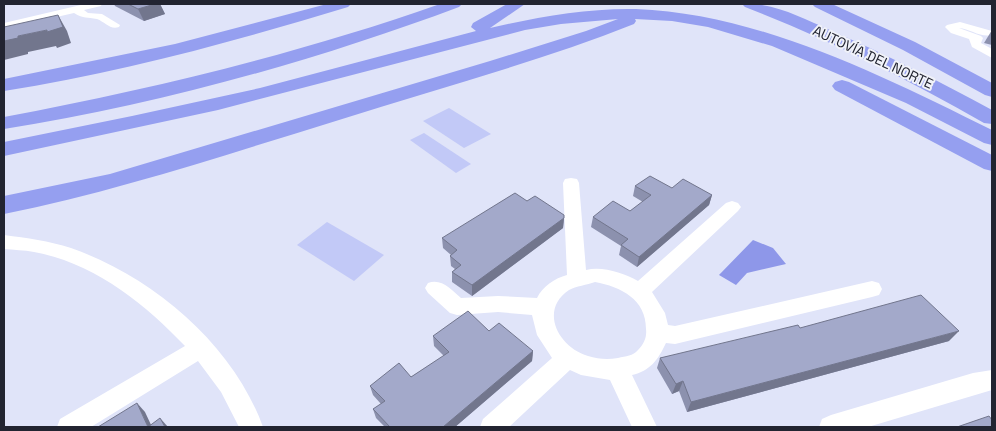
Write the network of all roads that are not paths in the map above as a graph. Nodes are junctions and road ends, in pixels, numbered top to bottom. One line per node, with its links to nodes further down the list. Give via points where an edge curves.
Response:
1 (97, 4): 13 (street)
2 (284, 4): 23 (highway, via 249,20 127,58)
3 (343, 4): 23 (highway, via 150,57)
4 (416, 4): 19 (highway)
5 (454, 4): 30 (highway, via 337,43 209,79)
6 (517, 4): 31 (highway, via 464,34 416,49 195,100)
7 (699, 4): 26 (highway)
8 (750, 4): 29 (highway, AUTOVÍA DEL NORTE, via 864,51)
9 (776, 4): 27 (highway, AUTOVÍA DEL NORTE, via 876,44)
10 (820, 4): 24 (highway, via 909,46)
11 (846, 4): 18 (highway)
12 (661, 6): 34 (highway, via 855,92); 36 (highway, via 592,35 113,181)
13 (76, 10): 14 (street); 15 (street)
14 (8, 25): 16 (street, via 11,30)
15 (115, 25)
16 (4, 33)
17 (988, 33): 20 (street, via 965,25 951,27 977,38 974,40 976,45)
18 (929, 43): 21 (highway); 22 (highway)
19 (260, 48): 25 (highway, via 142,74); 28 (highway, via 133,80)
20 (992, 54)
21 (992, 74)
22 (992, 78)
23 (4, 85)
24 (992, 91)
25 (4, 98)
26 (914, 99): 32 (highway); 33 (highway, via 740,29 637,14 582,16 488,33 344,73 191,110)
27 (992, 102)
28 (4, 106)
29 (992, 118)
30 (4, 123)
31 (4, 134)
32 (992, 138)
33 (4, 149)
34 (992, 164)
35 (571, 183): 39 (street)
36 (4, 205)
37 (732, 207): 42 (street)
38 (4, 242): 45 (street, via 51,248 116,278 150,300)
39 (577, 277): 42 (street, via 613,278); 43 (street, via 550,293)
40 (435, 288): 43 (street, via 457,307 498,304)
41 (872, 289): 44 (street, via 675,335)
42 (639, 292): 44 (street, via 654,309)
43 (543, 307): 46 (street, via 542,322 548,338)
44 (658, 333): 47 (street, via 649,354 636,364)
45 (201, 348): 49 (street); 50 (street, via 237,398)
46 (568, 358): 47 (street, via 597,370); 51 (street)
47 (618, 370): 52 (street)
48 (992, 380): 53 (street)
49 (69, 427)
50 (251, 427)
51 (492, 427)
52 (645, 427)
53 (831, 427)

